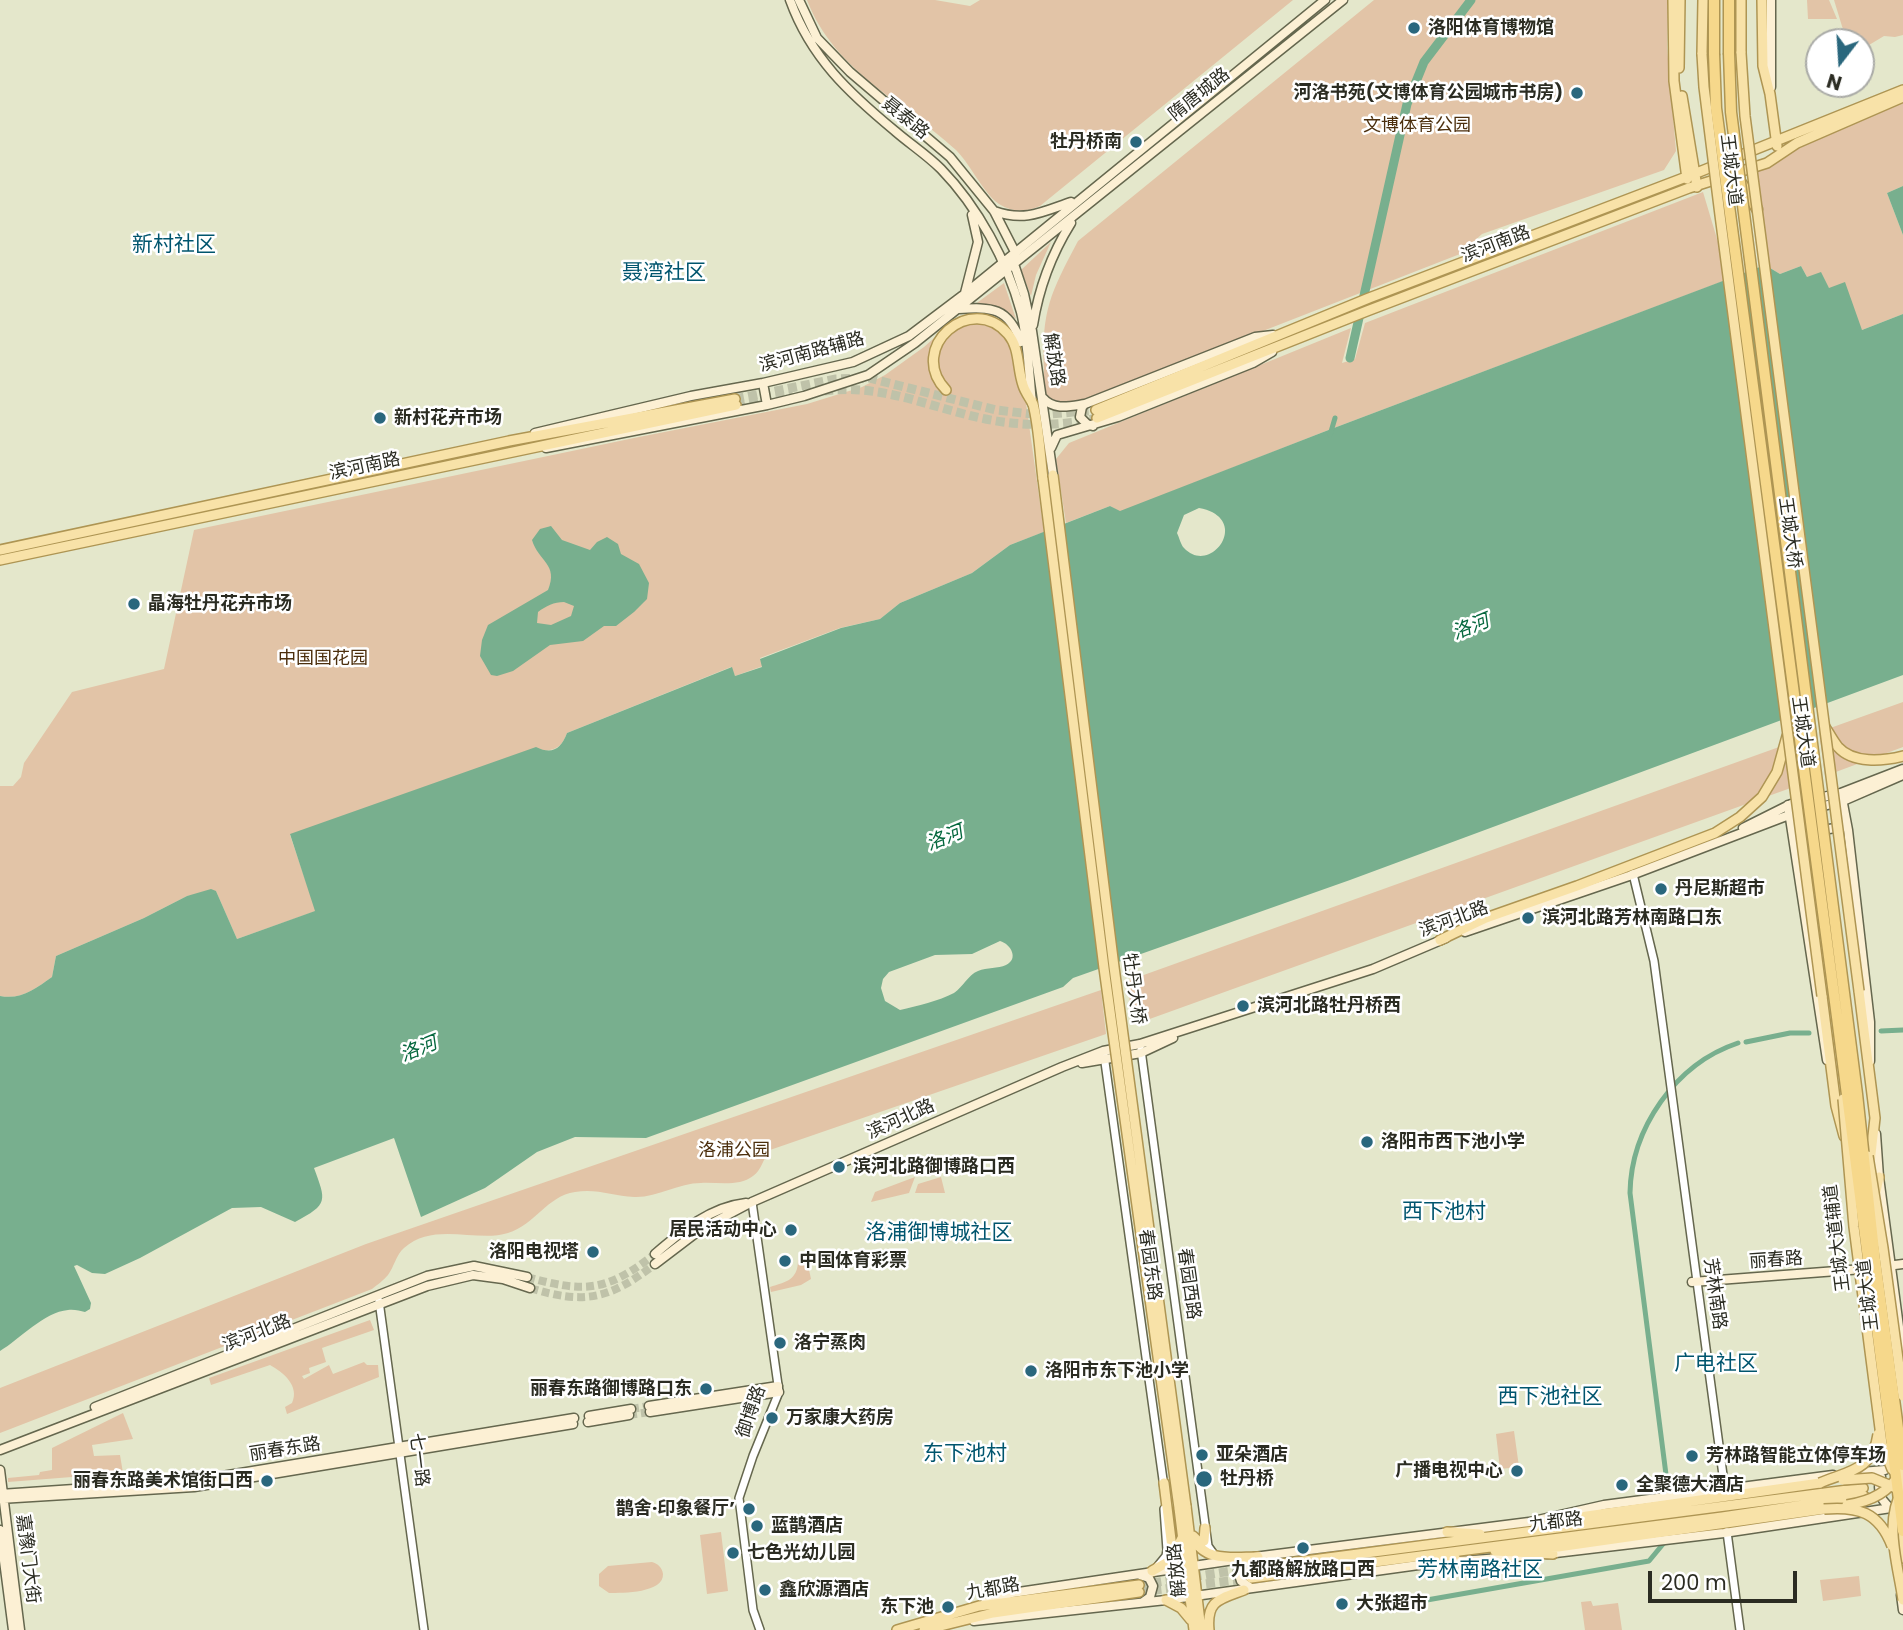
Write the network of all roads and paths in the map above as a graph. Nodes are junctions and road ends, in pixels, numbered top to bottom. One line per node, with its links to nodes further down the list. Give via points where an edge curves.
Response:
1 (790, 0): 23 (main road, 聂泰路, via 808,39 836,79 938,166)
2 (799, 0): 25 (main road, 聂泰路, via 817,38 858,80 950,157)
3 (1325, 0): 22 (main road, 隋唐城路)
4 (1343, 0): 26 (main road, 隋唐城路)
5 (1673, 0): 18 (main road, via 1674,81)
6 (1679, 0): 18 (main road, via 1679,79)
7 (1703, 0): 27 (main road, 王城大道, bridge, via 1704,87)
8 (1713, 0): 20 (highway, 王城大桥, bridge, via 1716,108)
9 (1730, 0): 19 (highway, 王城大桥, bridge, via 1731,112)
10 (1741, 0): 24 (main road, 王城大道, bridge, via 1745,116)
11 (1762, 0): 14 (main road, via 1763,66)
12 (1772, 0): 14 (main road)
13 (1903, 90): 16 (main road, 滨河南路)
14 (1770, 94): 16 (main road)
15 (1903, 97): 17 (main road, 滨河南路)
16 (1776, 142): 17 (main road); 18 (main road, 滨河南路)
17 (1780, 154): 21 (main road, 滨河南路, via 1768,163)
18 (1690, 175): 21 (main road); 35 (main road, 滨河南路, via 1369,298)
19 (1742, 184): 24 (highway, bridge); 66 (highway, 王城大桥, bridge)
20 (1727, 185): 27 (highway, bridge); 66 (highway, 王城大桥, bridge)
21 (1693, 188): 35 (main road, 滨河南路)
22 (1078, 200): 25 (main road, via 1030,217); 28 (main road, 滨河南路辅路)
23 (971, 208): 29 (main road, 聂泰路); 32 (main road, via 978,242)
24 (1757, 209): 53 (main road, 王城大道, bridge)
25 (994, 211): 28 (main road, 聂泰路)
26 (1076, 215): 30 (main road, 滨河南路辅路); 34 (main road, via 1050,260)
27 (1720, 215): 54 (main road, 王城大道, bridge)
28 (1015, 252): 29 (main road, 滨河南路辅路); 30 (main road, 解放路)
29 (1003, 261): 31 (main road, 解放路); 32 (main road, 滨河南路辅路)
30 (1014, 264): 31 (main road, 滨河南路辅路); 34 (main road, 解放路)
31 (1007, 272): 33 (main road, 滨河南路辅路); 36 (main road, 解放路, via 1021,314)
32 (965, 293): 37 (main road, 滨河南路辅路, via 889,347 853,362)
33 (958, 309): 36 (main road, via 988,308 1006,316 1015,325); 42 (main road, 滨河南路辅路, via 868,374)
34 (1032, 331): 39 (main road, 解放路)
35 (1285, 338): 41 (main road, via 1255,337); 43 (main road, 滨河南路); 43 (main road, via 1253,363)
36 (1026, 354): 40 (main road, 解放路)
37 (764, 383): 42 (main road); 44 (main road, 滨河南路辅路, via 554,427)
38 (946, 390): 40 (main road, via 933,364 940,338 957,323 985,320 1008,334 1015,346)
39 (1043, 398): 41 (main road, via 1059,407); 46 (main road, 解放路)
40 (1032, 403): 48 (main road, 解放路)
41 (1086, 404): 43 (main road, via 1080,417 1087,424)
42 (767, 405): 45 (main road, 滨河南路辅路, via 559,447)
43 (1095, 418): 46 (main road, via 1057,435)
44 (509, 442): 45 (main road, 滨河南路, via 736,402); 49 (main road, 滨河南路)
45 (512, 452): 49 (main road, 滨河南路)
46 (1050, 453): 47 (main road, 解放路)
47 (1053, 475): 116 (main road, 牡丹大桥, bridge)
48 (1043, 479): 116 (main road, 牡丹大桥, bridge, via 1104,968)
49 (278, 496): 50 (main road, 滨河南路); 51 (main road, 滨河南路)
50 (0, 551): 51 (main road)
51 (22, 555): 52 (main road, 滨河南路)
52 (0, 560)
53 (1822, 723): 55 (main road, via 1839,749 1859,759); 69 (main road, 王城大道, bridge)
54 (1787, 736): 65 (main road, via 1762,797 1714,833 1486,918); 70 (main road, 王城大道, bridge)
55 (1903, 757)
56 (1903, 769): 58 (main road, 滨河北路)
57 (1903, 775): 58 (main road, 滨河北路)
58 (1842, 797): 59 (main road, 滨河北路); 60 (main road, 滨河北路); 61 (main road)
59 (1788, 805): 60 (main road); 63 (main road, 滨河北路)
60 (1789, 815): 62 (main road); 63 (main road, 滨河北路)
61 (1848, 830): 62 (main road, via 1841,826); 69 (main road, via 1870,1022)
62 (1793, 837): 70 (main road)
63 (1720, 842): 64 (main road, 滨河北路)
64 (1631, 875): 65 (main road, 滨河北路); 87 (street, 芳林南路, via 1666,1067)
65 (1440, 940): 67 (main road, 滨河北路, via 1373,969)
66 (1842, 1016): 71 (highway, 王城大道, bridge); 99 (main road, bridge, via 1853,1227); 123 (highway, 王城大道, bridge)
67 (1140, 1048): 68 (main road, 滨河北路); 121 (street, 春园西路)
68 (1104, 1055): 79 (main road, 滨河北路, via 1062,1067); 110 (street, 春园东路)
69 (1869, 1072): 72 (main road, 王城大道)
70 (1833, 1083): 73 (main road, 王城大道)
71 (1857, 1094): 96 (main road, bridge); 105 (highway, 王城大道, bridge)
72 (1872, 1100): 73 (main road, via 1862,1112 1844,1112); 74 (main road, 王城大道)
73 (1836, 1106): 75 (main road, 王城大道)
74 (1875, 1118): 76 (main road); 78 (main road, 王城大道, via 1870,1159)
75 (1841, 1126): 77 (main road, 王城大道辅道); 80 (main road, 王城大道, via 1851,1161)
76 (1880, 1177): 78 (main road); 84 (main road)
77 (1848, 1193): 80 (main road); 85 (main road, 王城大道辅道)
78 (1874, 1201): 84 (main road, 王城大道)
79 (752, 1202): 81 (main road, 滨河北路, via 728,1205 689,1226); 82 (main road, 滨河北路, via 701,1229); 95 (street, 御博路)
80 (1857, 1213): 85 (main road, 王城大道)
81 (655, 1254)
82 (655, 1264)
83 (1903, 1267): 84 (main road, 丽春路)
84 (1887, 1269): 85 (main road, 丽春路); 88 (main road); 92 (main road, 王城大道)
85 (1861, 1272): 87 (main road, 丽春路); 90 (main road, 王城大道辅道); 93 (main road, 王城大道)
86 (527, 1277): 91 (main road, 滨河北路, via 474,1266 427,1276)
87 (1695, 1284): 112 (street, 芳林南路)
88 (1894, 1284): 92 (main road); 94 (main road)
89 (530, 1288): 91 (main road, 滨河北路, via 473,1275)
90 (1860, 1292): 93 (main road); 106 (main road, 王城大道辅道)
91 (379, 1299): 103 (main road, 滨河北路); 104 (street, 七一路)
92 (1887, 1315): 93 (main road); 102 (main road, 王城大道)
93 (1871, 1317): 106 (main road, 王城大道)
94 (1903, 1357)
95 (779, 1389): 97 (main road); 149 (street, 御博路, via 739,1498)
96 (1903, 1396)
97 (649, 1409)
98 (630, 1412): 100 (main road)
99 (1878, 1415): 109 (main road, bridge, via 1886,1457); 111 (main road, bridge, via 1876,1443 1865,1463 1849,1474)
100 (588, 1419)
101 (573, 1421): 104 (main road, 丽春东路)
102 (1903, 1430)
103 (0, 1448)
104 (400, 1450): 115 (main road, 丽春东路, via 192,1481); 148 (street, 七一路)
105 (1903, 1465): 106 (main road, 九都路); 117 (main road, bridge, via 1894,1483 1877,1497)
106 (1888, 1468): 108 (main road, 九都路); 118 (main road, via 1879,1491 1882,1500)
107 (0, 1470): 115 (main road, 嘉豫门大街)
108 (1865, 1471): 112 (main road, 九都路); 119 (main road, via 1873,1481 1876,1506)
109 (1903, 1481)
110 (1164, 1483): 126 (main road, via 1172,1548 1179,1546); 135 (street, 春园东路, via 1167,1550)
111 (1820, 1483): 113 (main road, bridge, via 1869,1478); 127 (main road, via 1587,1516)
112 (1722, 1490): 124 (main road, 九都路)
113 (1903, 1491): 132 (main road, bridge, via 1892,1518)
114 (1864, 1492): 120 (main road, 九都路)
115 (2, 1496): 147 (main road, 嘉豫门大街)
116 (1183, 1507): 126 (main road, 解放路)
117 (1824, 1509): 128 (main road, via 1559,1547); 132 (main road, bridge, via 1854,1509 1874,1519)
118 (1897, 1511): 119 (main road, 九都路); 132 (main road); 138 (main road)
119 (1871, 1513): 125 (main road, 九都路)
120 (1660, 1520): 127 (main road, 九都路); 128 (main road, 九都路)
121 (1205, 1528): 126 (main road, via 1201,1542); 131 (street, via 1211,1552)
122 (0, 1530): 146 (main road, 嘉豫门大街)
123 (1903, 1531)
124 (1447, 1532): 127 (main road); 130 (main road, 九都路)
125 (1725, 1532): 129 (main road, 九都路); 154 (street)
126 (1186, 1533): 131 (main road, via 1205,1553); 134 (main road, 解放路); 135 (main road, via 1175,1558)
127 (1501, 1536): 136 (main road, 九都路)
128 (1473, 1549): 129 (main road); 133 (main road); 136 (main road, 九都路)
129 (1553, 1554): 133 (main road, 九都路)
130 (1258, 1557): 131 (main road); 134 (main road, 九都路); 136 (main road, via 1242,1563 1238,1572 1241,1581)
131 (1223, 1558)
132 (1901, 1559): 138 (main road); 141 (main road, bridge)
133 (1433, 1563): 136 (main road, 九都路)
134 (1190, 1567): 135 (main road, 九都路); 139 (main road, 解放路)
135 (1153, 1572): 137 (main road, 九都路)
136 (1250, 1581): 139 (main road, 九都路); 153 (main road, via 1217,1599 1208,1616)
137 (1138, 1584): 142 (main road, via 1149,1578 1153,1586 1150,1597); 144 (main road, 九都路); 150 (main road, 九都路, via 979,1606)
138 (1900, 1584): 143 (main road)
139 (1193, 1597): 140 (main road, 九都路); 145 (main road, 解放路); 152 (main road, 解放路)
140 (1166, 1600): 142 (main road, 九都路); 145 (main road, via 1181,1608)
141 (1903, 1600)
142 (1140, 1603): 144 (main road, 九都路)
143 (1903, 1610)
144 (957, 1622): 151 (main road, 九都路)
145 (1193, 1626)
146 (13, 1630)
147 (20, 1630)
148 (424, 1630)
149 (760, 1630)
150 (897, 1630)
151 (924, 1630)
152 (1201, 1630)
153 (1209, 1630)
154 (1738, 1630)

